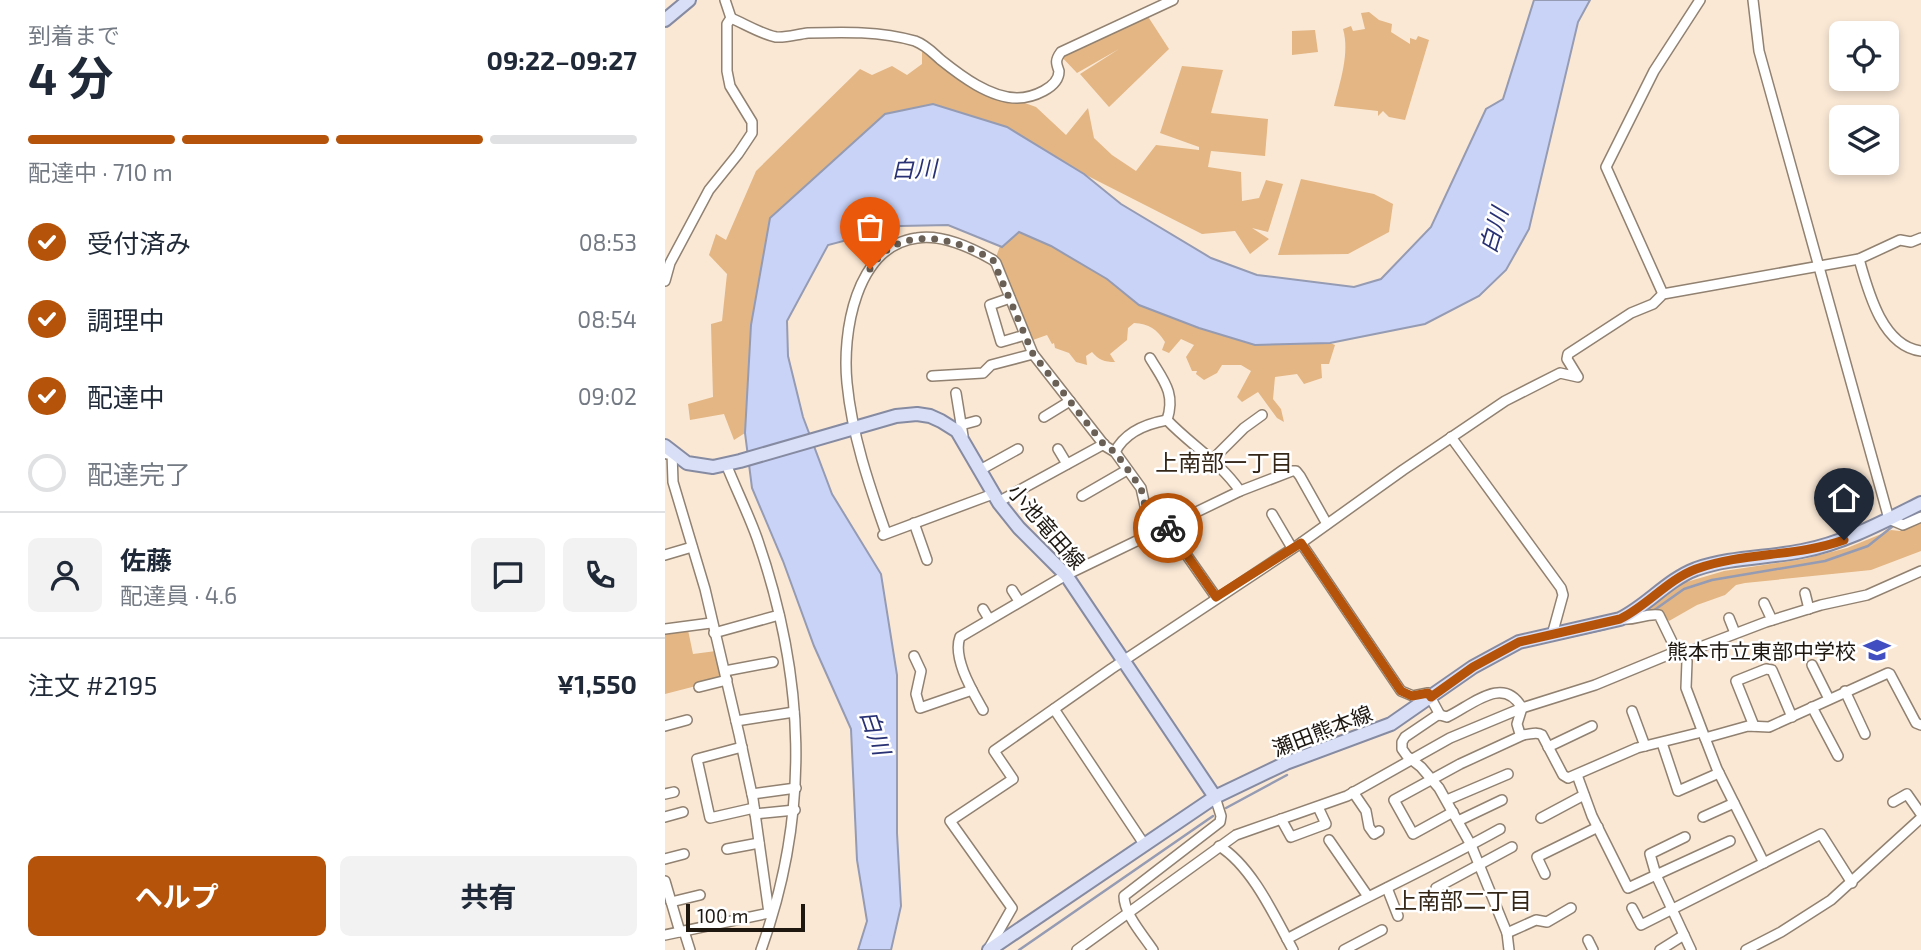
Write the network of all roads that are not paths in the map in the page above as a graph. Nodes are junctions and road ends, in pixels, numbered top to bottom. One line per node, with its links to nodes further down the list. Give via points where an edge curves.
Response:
1 (689, 0): 7 (main road)
2 (725, 0): 6 (street)
3 (1173, 0): 6 (street, via 1061,52 1056,58 1057,80 1046,90 1019,98 978,86 911,40 857,32 777,37)
4 (1700, 0): 12 (street, via 1654,71 1606,167)
5 (1752, 0): 10 (street, via 1759,51)
6 (731, 18): 11 (street, via 727,24 727,71 730,86 752,122 752,133 709,190)
7 (665, 20)
8 (1921, 238): 9 (street, via 1901,240)
9 (1859, 259): 10 (street); 15 (street, via 1866,286 1889,331)
10 (1817, 265): 12 (street); 45 (street)
11 (665, 281)
12 (1663, 293): 27 (street, via 1653,304 1568,354 1578,377 1560,373 1505,401)
13 (1010, 298): 14 (street); 14 (street, via 990,305 1001,342); 26 (street, via 993,260 953,243 916,238 881,255 862,282 851,316 847,380)
14 (1025, 335): 16 (street)
15 (1921, 351)
16 (1033, 354): 18 (street, via 991,365 983,373); 20 (street)
17 (1150, 358): 23 (street, via 1170,397)
18 (932, 376)
19 (956, 393): 25 (street)
20 (1070, 401): 22 (street); 29 (street)
21 (1262, 415): 34 (street)
22 (1044, 417)
23 (1167, 420): 33 (street, via 1131,433); 34 (street)
24 (976, 421): 25 (street)
25 (961, 425): 28 (street)
26 (855, 427): 28 (main road, 小池竜田線, via 916,414 941,421); 35 (main road, 小池竜田線); 46 (street, via 884,534)
27 (1451, 437): 47 (street); 70 (street, via 1561,588)
28 (964, 442): 37 (main road, 小池竜田線)
29 (1104, 444): 33 (street); 36 (street)
30 (1018, 449): 37 (street)
31 (1058, 449): 36 (street)
32 (667, 451): 35 (main road, 小池竜田線, via 700,466); 50 (street)
33 (1115, 452): 38 (street)
34 (1213, 459): 39 (street)
35 (726, 464): 62 (street, via 757,538)
36 (1067, 464): 41 (street)
37 (980, 470): 41 (main road, 小池竜田線)
38 (1127, 470): 40 (street); 48 (street, via 1141,488 1145,506)
39 (1240, 491): 47 (street, via 1297,471); 48 (street)
40 (1082, 496)
41 (996, 498): 46 (street); 54 (main road, 小池竜田線)
42 (1921, 503): 45 (main road, 瀬田熊本線)
43 (1272, 514): 49 (street)
44 (1921, 517): 45 (street, via 1903,525)
45 (1889, 519): 65 (main road, 瀬田熊本線, via 1832,544 1695,570)
46 (914, 523): 52 (street)
47 (1327, 524): 49 (street)
48 (1167, 527): 54 (street); 57 (street)
49 (1296, 546): 57 (street); 80 (street, via 1401,691)
50 (692, 547): 51 (street); 67 (street)
51 (665, 555)
52 (927, 560)
53 (1921, 571): 61 (street, via 1867,596)
54 (1066, 575): 58 (street); 73 (main road, 小池竜田線)
55 (1013, 590): 58 (street)
56 (1805, 593): 61 (street)
57 (1216, 597): 73 (street)
58 (1020, 601): 64 (street)
59 (1764, 603): 66 (street)
60 (982, 609): 64 (street)
61 (1809, 609): 66 (street)
62 (779, 615): 67 (street); 87 (street)
63 (1729, 618): 69 (street)
64 (989, 619): 78 (street, via 958,640)
65 (1620, 619): 70 (main road, 瀬田熊本線); 71 (street, via 1659,615)
66 (1772, 621): 69 (street)
67 (713, 628): 68 (street); 76 (street)
68 (665, 629)
69 (1735, 633): 71 (street)
70 (1552, 635): 80 (main road, 瀬田熊本線, via 1519,642)
71 (1680, 653): 83 (street); 98 (street, via 1688,664 1686,688)
72 (914, 656): 78 (street, via 921,671 916,694 920,708)
73 (1125, 661): 84 (street); 113 (main road, 小池竜田線)
74 (773, 662): 76 (street)
75 (1812, 664): 81 (street)
76 (726, 675): 77 (street); 91 (street)
77 (699, 687)
78 (972, 690): 85 (street)
79 (1845, 691): 81 (street); 92 (street, via 1889,673); 96 (street)
80 (1431, 697): 88 (street); 113 (main road, 瀬田熊本線, via 1391,724 1286,763)
81 (1829, 699): 82 (street)
82 (1812, 707): 89 (street); 103 (street)
83 (1522, 708): 88 (street, via 1514,696 1500,692 1447,717); 97 (street, via 1517,726); 104 (street, via 1450,738)
84 (1054, 709): 136 (street); 169 (street, via 994,751 1013,779 950,821 1012,908)
85 (983, 710)
86 (1632, 711): 100 (street)
87 (794, 712): 91 (street); 109 (street)
88 (1440, 715): 104 (street, via 1403,740 1403,751)
89 (1792, 717): 95 (street, via 1766,728); 95 (street, via 1768,669 1736,681)
90 (687, 720): 93 (street)
91 (736, 721): 101 (street)
92 (1921, 725)
93 (665, 726)
94 (1593, 726): 102 (street)
95 (1754, 726): 98 (street)
96 (1865, 734)
97 (1523, 735): 102 (street, via 1540,733); 108 (street)
98 (1704, 735): 99 (street); 106 (street)
99 (1662, 743): 100 (street); 106 (street, via 1679,794)
100 (1645, 746): 107 (street)
101 (742, 747): 111 (street); 120 (street, via 697,758 710,818)
102 (1548, 747): 107 (street, via 1563,775)
103 (1838, 756)
104 (1413, 761): 108 (street); 110 (street)
105 (1508, 774): 114 (street)
106 (1719, 774): 117 (street)
107 (1577, 775): 112 (street)
108 (1432, 779): 114 (street); 122 (street, via 1394,800 1413,834)
109 (796, 788): 111 (street); 119 (street)
110 (1353, 792): 118 (street); 131 (street)
111 (752, 794): 120 (street)
112 (1584, 795): 126 (street); 129 (street)
113 (1215, 797): 136 (main road, 瀬田熊本線); 157 (street, via 1220,822 1128,892 1123,898)
114 (1447, 800): 122 (street)
115 (1502, 800): 128 (street)
116 (1893, 802): 123 (street, via 1906,794)
117 (1734, 803): 125 (street); 143 (street)
118 (1318, 807): 127 (street); 127 (street, via 1326,824 1291,837)
119 (795, 810): 120 (street); 158 (street, via 784,875)
120 (755, 811): 135 (street)
121 (683, 812): 124 (street)
122 (1453, 812): 128 (street)
123 (1921, 816): 148 (street)
124 (665, 817)
125 (1703, 817)
126 (1541, 818)
127 (1281, 819): 138 (street)
128 (1458, 821): 137 (street)
129 (1598, 827): 145 (street, via 1537,857); 146 (street, via 1628,888)
130 (1500, 829): 137 (street)
131 (1374, 834)
132 (1685, 837): 146 (street, via 1650,854)
133 (1329, 840): 152 (street)
134 (1730, 841): 146 (street)
135 (759, 844): 140 (street); 158 (street)
136 (1145, 844): 169 (main road, 瀬田熊本線)
137 (1471, 845): 144 (street); 149 (street)
138 (1219, 846): 157 (street); 165 (street, via 1238,862)
139 (1511, 846): 144 (street)
140 (727, 849)
141 (684, 854): 142 (street)
142 (665, 859)
143 (1764, 863): 148 (street, via 1821,834); 156 (street)
144 (1480, 864): 150 (street); 162 (street)
145 (1545, 874)
146 (1656, 875): 156 (street)
147 (665, 881): 153 (street)
148 (1852, 883): 178 (street, via 1813,912)
149 (1387, 888): 152 (street); 159 (street)
150 (1436, 888)
151 (700, 895): 153 (street)
152 (1367, 895): 165 (street)
153 (671, 902): 161 (street)
154 (1571, 908): 162 (street, via 1546,922 1536,920)
155 (1632, 908): 156 (street, via 1641,925)
156 (1671, 910): 164 (street)
157 (1129, 913): 170 (street); 171 (street)
158 (771, 914): 161 (street); 168 (street)
159 (1398, 916)
160 (1382, 930): 173 (street)
161 (682, 931): 163 (street); 167 (street)
162 (1507, 933): 174 (street)
163 (665, 935)
164 (1684, 935): 176 (street); 177 (street)
165 (1287, 939): 172 (street)
166 (1588, 940): 175 (street)
167 (690, 950)
168 (761, 950)
169 (988, 950)
170 (1077, 950)
171 (1153, 950)
172 (1293, 950)
173 (1344, 950)
174 (1509, 950)
175 (1593, 950)
176 (1660, 950)
177 (1691, 950)
178 (1746, 950)

